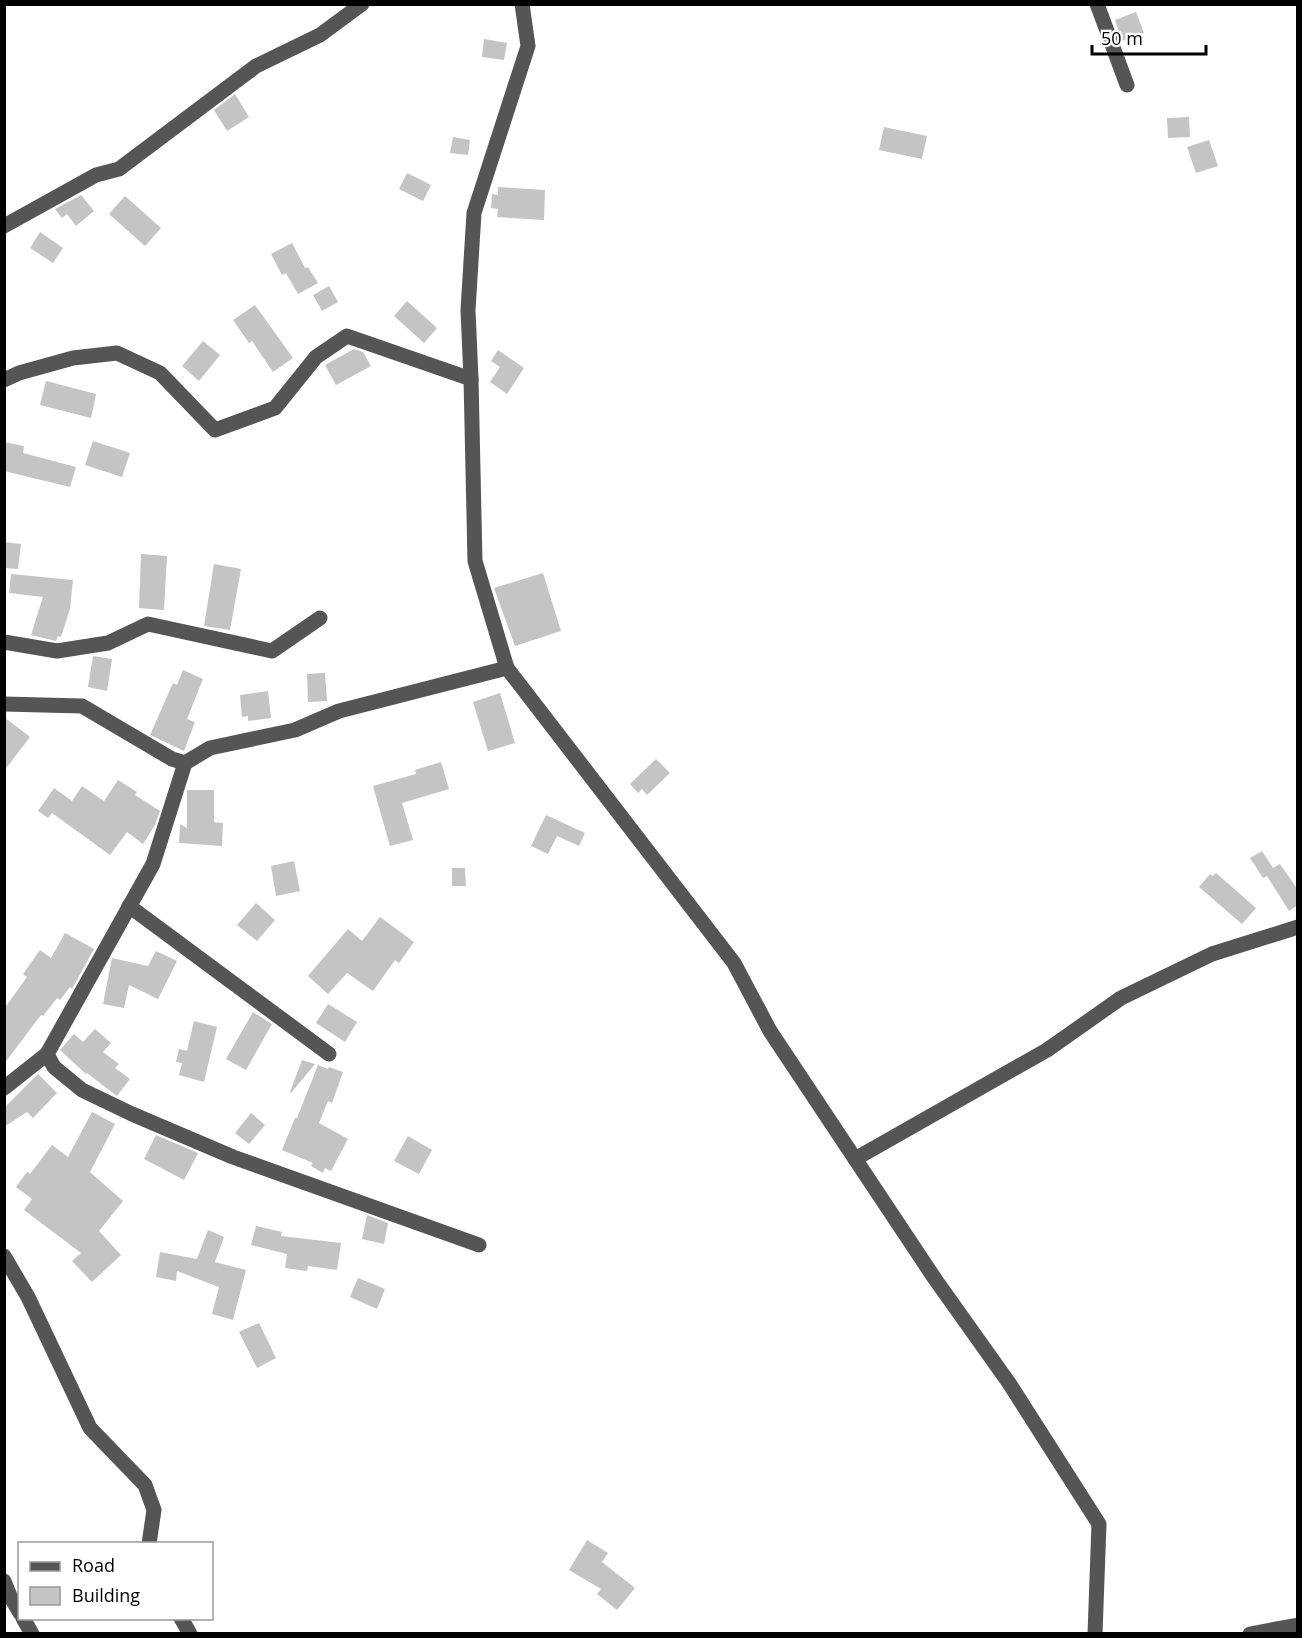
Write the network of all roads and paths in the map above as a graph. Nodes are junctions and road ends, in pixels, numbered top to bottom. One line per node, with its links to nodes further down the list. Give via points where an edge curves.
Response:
1 (362, 4): 5 (street, via 320,35 256,66 119,169 96,174)
2 (522, 4): 6 (street, via 528,46 474,213 468,310)
3 (1097, 4): 4 (street)
4 (1127, 85)
5 (4, 226)
6 (471, 379): 7 (street, via 346,336 316,357 275,408 215,430 160,373 117,353 73,358); 10 (street, via 475,561)
7 (4, 380)
8 (320, 618): 9 (street, via 273,651 148,624 108,643 57,651)
9 (4, 642)
10 (507, 668): 12 (street, via 339,711 295,730 210,748); 18 (street, via 734,963 770,1031)
11 (4, 704): 12 (street, via 82,706)
12 (185, 763): 13 (street, via 153,864)
13 (129, 906): 15 (street); 16 (street)
14 (1298, 927): 18 (street, via 1212,954 1121,998 1047,1050)
15 (47, 1054): 17 (street); 19 (street, via 54,1067 82,1090 132,1114 233,1157)
16 (329, 1054)
17 (4, 1088)
18 (855, 1159): 29 (street, via 1009,1383 1099,1524)
19 (479, 1245)
20 (4, 1256): 21 (street, via 28,1297 90,1428 145,1485 153,1510)
21 (149, 1542)
22 (4, 1581): 23 (street)
23 (18, 1610)
24 (24, 1620): 27 (street)
25 (182, 1620): 28 (street)
26 (1298, 1625): 30 (street)
27 (32, 1634)
28 (190, 1634)
29 (1095, 1634)
30 (1250, 1634)

